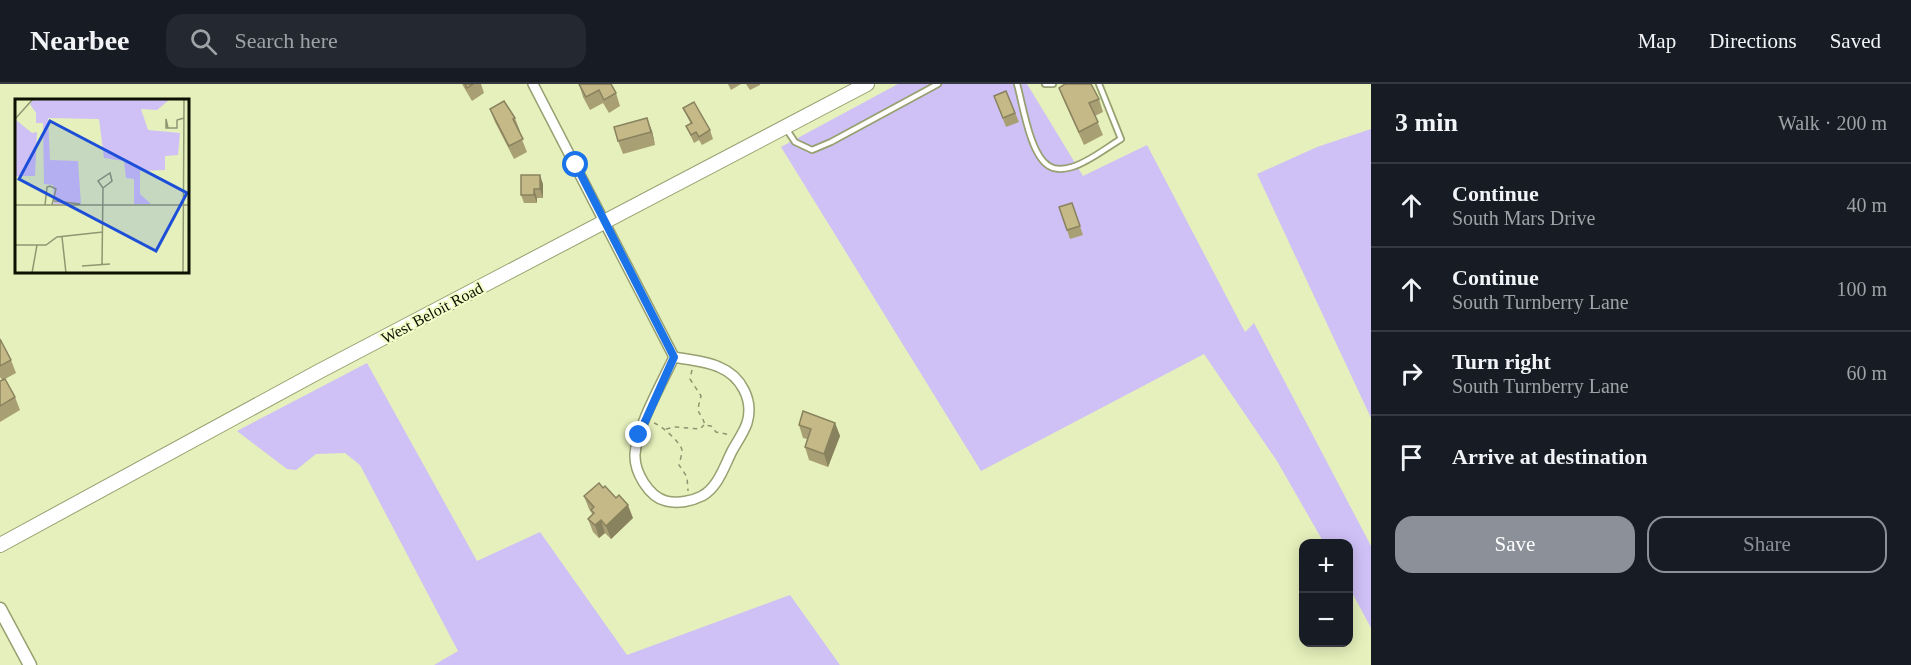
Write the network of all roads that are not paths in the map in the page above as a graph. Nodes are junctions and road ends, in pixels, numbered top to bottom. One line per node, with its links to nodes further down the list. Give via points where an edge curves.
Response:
1 (533, 84): 9 (street)
2 (867, 84): 8 (main road, West Beloit Road)
3 (938, 84): 8 (lane, via 812,150 795,142)
4 (1017, 84): 7 (lane, via 1041,160 1060,169 1072,167 1121,139)
5 (1045, 84): 6 (lane)
6 (1053, 84)
7 (1100, 84)
8 (785, 128): 9 (main road, West Beloit Road)
9 (606, 222): 10 (street); 11 (main road, West Beloit Road, via 318,372)
10 (674, 357): 10 (street, via 639,435 635,456 650,491 665,501 686,502 715,486 747,423 750,406 735,377 719,367)
11 (0, 545)
12 (0, 609): 13 (street)
13 (30, 665)

